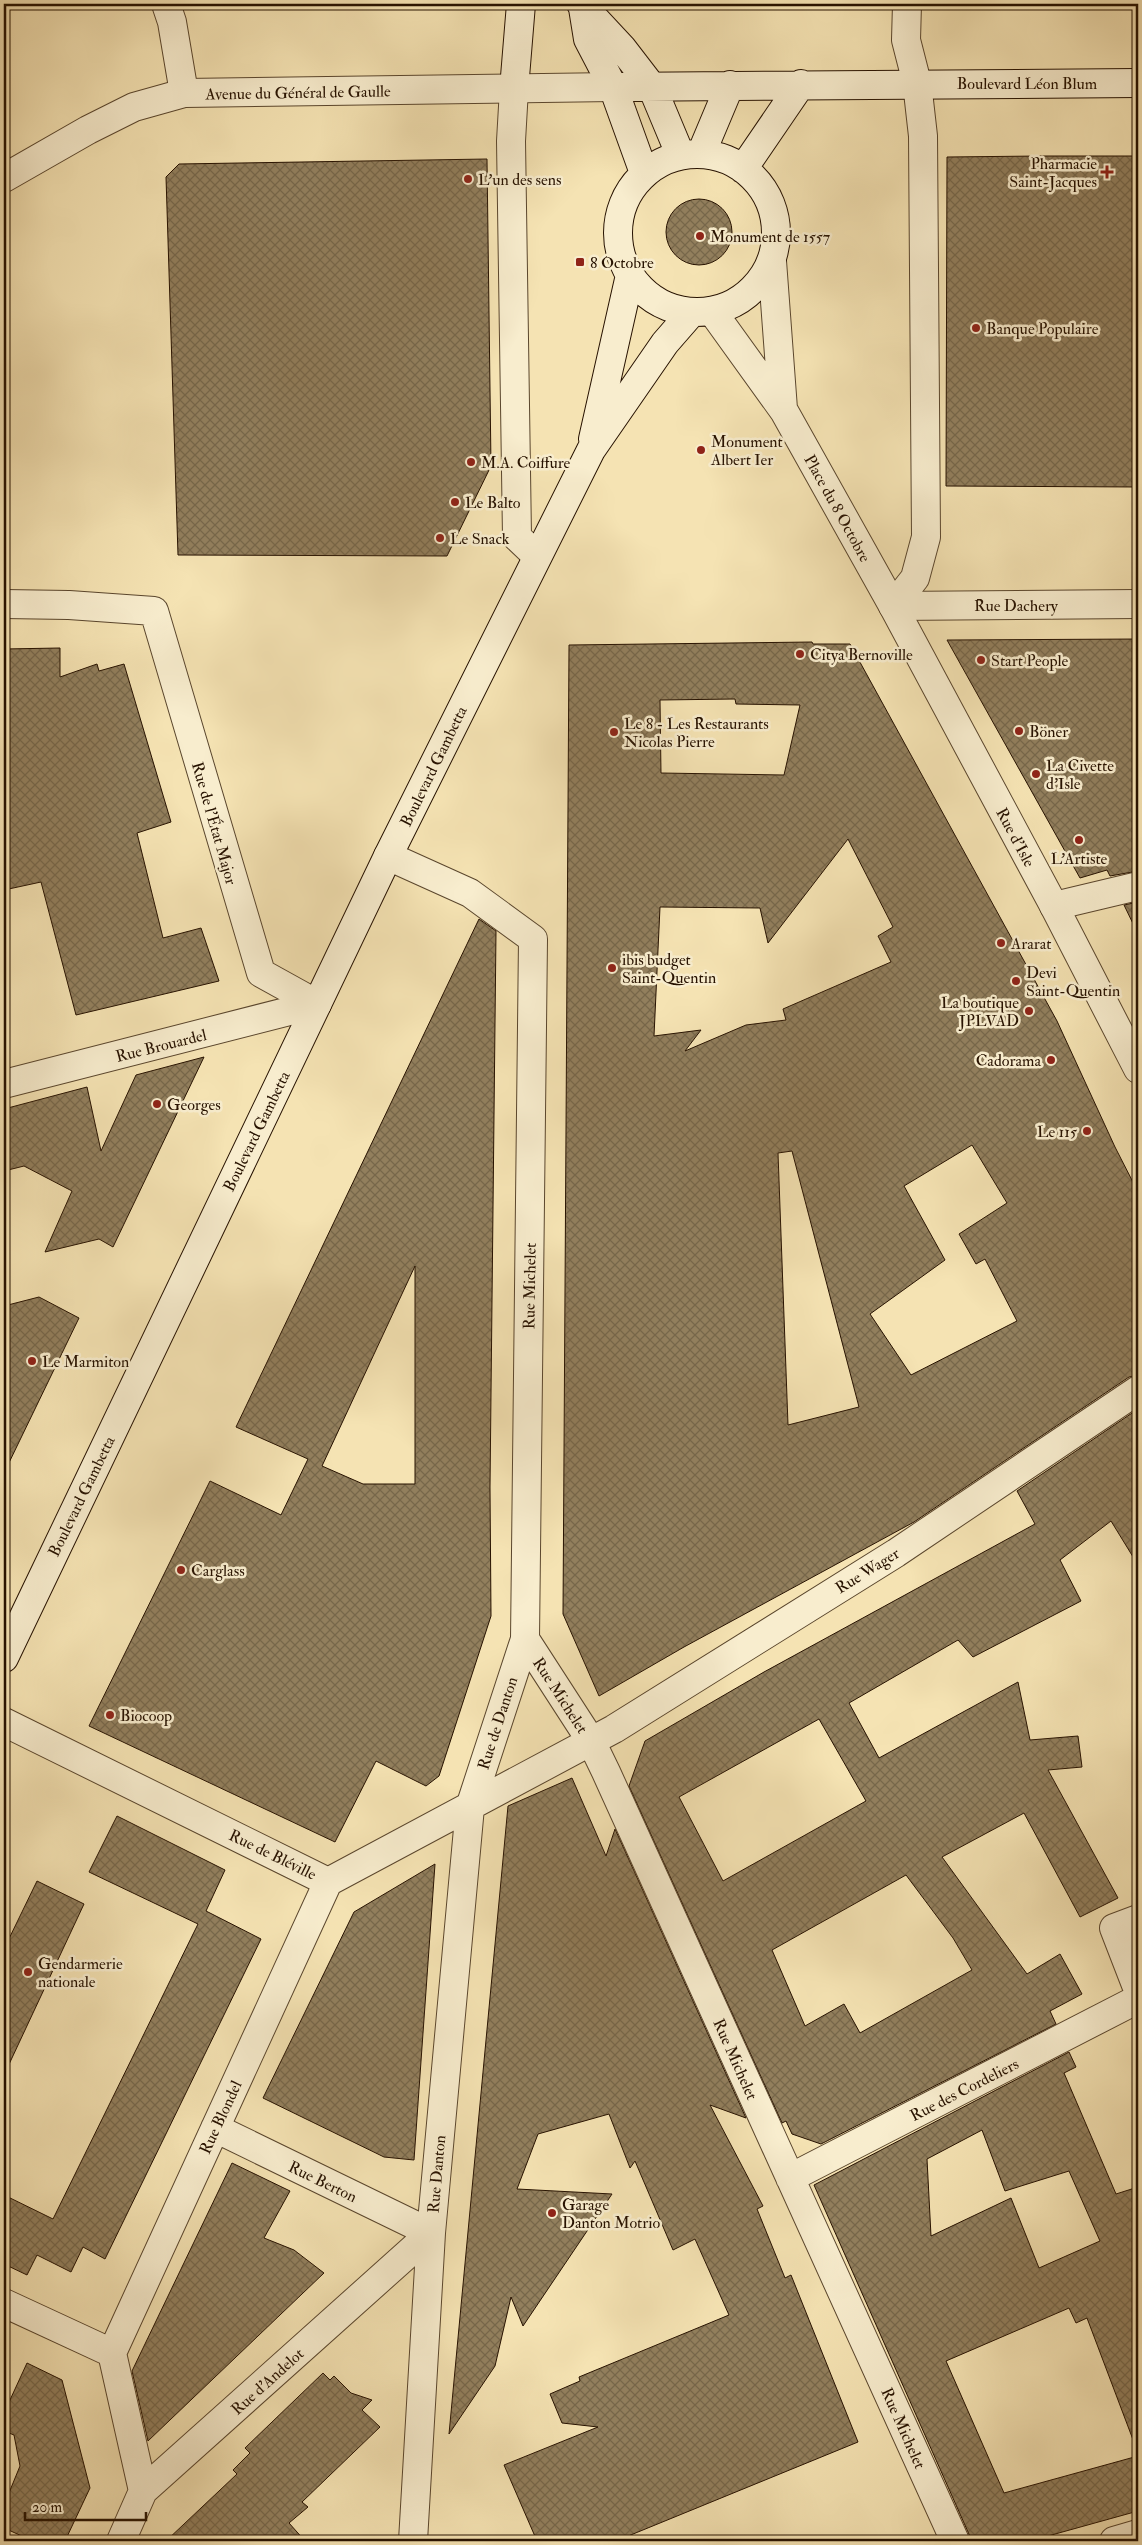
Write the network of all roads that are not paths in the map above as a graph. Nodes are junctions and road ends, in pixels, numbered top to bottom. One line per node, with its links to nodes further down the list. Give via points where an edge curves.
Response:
1 (166, 4): 12 (street)
2 (521, 4): 11 (street)
3 (907, 4): 5 (street, via 906,40)
4 (582, 6): 9 (street); 10 (street, via 588,39)
5 (917, 83): 6 (street, Boulevard Léon Blum); 7 (street); 26 (street, via 923,136 926,537 915,578)
6 (1138, 83)
7 (801, 84): 8 (street); 14 (street)
8 (730, 85): 9 (street); 13 (street)
9 (652, 86): 10 (street); 13 (street)
10 (613, 87): 11 (street, Avenue du Général de Gaulle); 15 (street)
11 (514, 89): 12 (street, Avenue du Général de Gaulle); 22 (street, via 511,141 517,538)
12 (184, 93): 16 (street, Avenue du Général de Gaulle, via 134,107)
13 (691, 154): 14 (street, Place du 8 Octobre, via 723,159); 15 (street, via 656,164)
14 (743, 169): 17 (street, Place du 8 Octobre, via 760,185 771,205 776,228)
15 (644, 173): 18 (street, via 624,204 618,228 621,252)
16 (4, 178)
17 (772, 261): 19 (street, Place du 8 Octobre, via 753,290 734,303); 20 (street, Place du 8 Octobre)
18 (630, 275): 19 (street, via 657,301 674,308); 21 (street, Place du 8 Octobre)
19 (702, 311): 20 (street, Place du 8 Octobre); 21 (street, Place du 8 Octobre, via 665,344)
20 (784, 410): 26 (street, Place du 8 Octobre)
21 (591, 450): 22 (street, Place du 8 Octobre)
22 (537, 556): 25 (street, Place du 8 Octobre)
23 (4, 604): 30 (street, Rue de l'État Major, via 154,610 261,973)
24 (1138, 604): 26 (street, Rue Dachery)
25 (512, 606): 27 (street, Boulevard Gambetta)
26 (893, 606): 29 (street, Rue d'Isle)
27 (388, 856): 30 (street, Boulevard Gambetta); 34 (street, Rue Michelet, via 470,893 533,938)
28 (1138, 886): 29 (street)
29 (1054, 906): 31 (street, Rue d'Isle)
30 (317, 1004): 32 (street, Rue Brouardel); 35 (street, Boulevard Gambetta)
31 (1138, 1069)
32 (4, 1084)
33 (1138, 1390): 37 (street, Rue Wager, via 896,1553)
34 (525, 1639): 37 (street, Rue Michelet); 38 (street, Rue de Danton)
35 (4, 1658)
36 (4, 1722): 39 (street, Rue de Bléville)
37 (591, 1741): 38 (street, Rue de Bléville); 44 (street, Rue Michelet)
38 (470, 1807): 39 (street, Rue de Bléville); 45 (street, Rue Danton)
39 (328, 1882): 43 (street, Rue Blondel)
40 (1138, 1919): 41 (street, via 1114,1928)
41 (1138, 1990)
42 (1138, 1999): 44 (street, Rue des Cordeliers)
43 (215, 2128): 45 (street, Rue Berton); 47 (street, Rue Blondel)
44 (790, 2178): 52 (street, Rue Michelet)
45 (431, 2234): 48 (street, Rue d'Andelot); 51 (street, Rue Danton)
46 (4, 2303): 47 (street)
47 (112, 2353): 48 (street)
48 (143, 2491): 50 (street, Rue d'Andelot)
49 (1138, 2534): 53 (street)
50 (121, 2541)
51 (413, 2541)
52 (955, 2541)
53 (1114, 2541)

